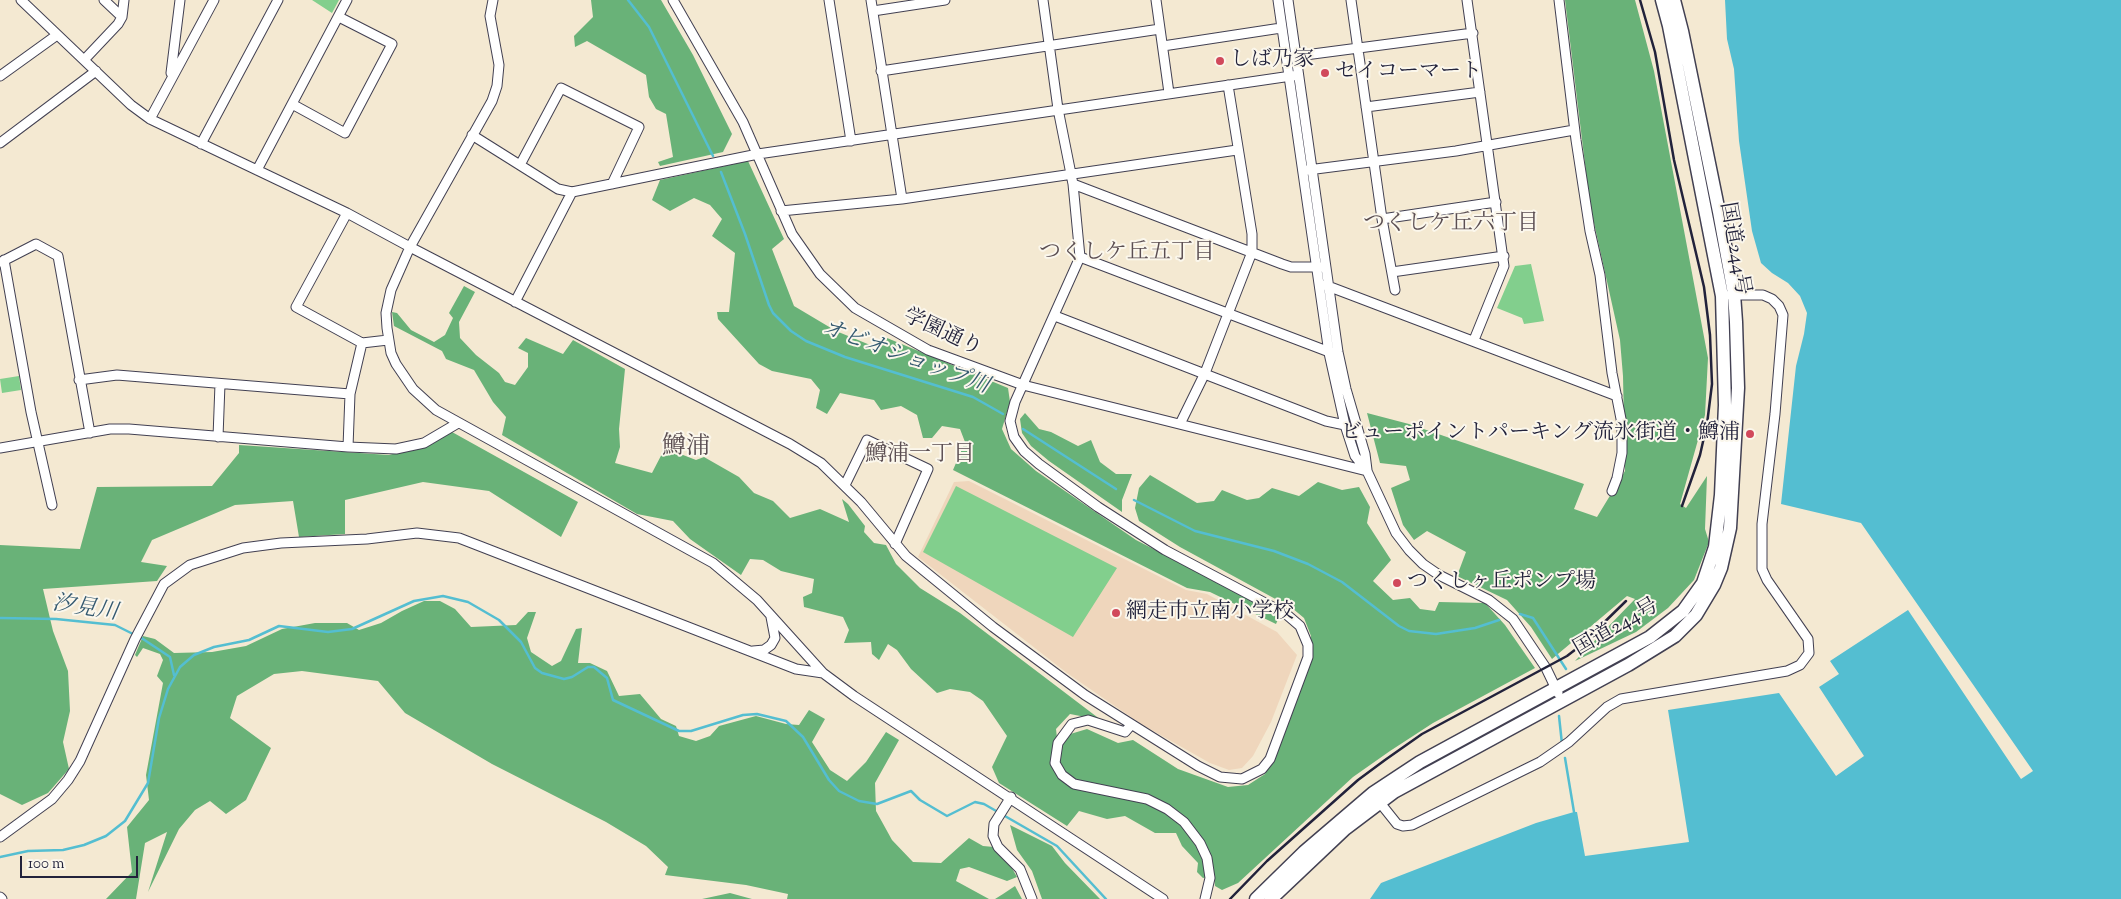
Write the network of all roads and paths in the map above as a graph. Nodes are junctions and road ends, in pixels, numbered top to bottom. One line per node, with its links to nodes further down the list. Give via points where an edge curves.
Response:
1 (21, 0): 28 (street)
2 (104, 0): 23 (street)
3 (124, 0): 23 (street)
4 (180, 0): 39 (street)
5 (214, 0): 39 (street)
6 (278, 0): 52 (street)
7 (348, 0): 24 (street)
8 (492, 0): 48 (street, via 490,16 498,76 492,101)
9 (673, 0): 55 (street, 学園通り)
10 (829, 0): 50 (street)
11 (871, 0): 22 (street)
12 (945, 0): 22 (street)
13 (1043, 0): 29 (street)
14 (1156, 0): 26 (street)
15 (1278, 0): 25 (street)
16 (1288, 0): 32 (street)
17 (1351, 0): 31 (street)
18 (1467, 0): 27 (street)
19 (1559, 0): 47 (street)
20 (1662, 0): 80 (highway, 国道244号)
21 (1674, 0): 80 (highway, 国道244号, via 1684,40)
22 (873, 11): 35 (street)
23 (122, 17): 34 (street)
24 (339, 17): 43 (street); 43 (street, via 392,44 345,133)
25 (1281, 28): 30 (street); 33 (street)
26 (1160, 29): 29 (street); 30 (street)
27 (1473, 33): 31 (street); 41 (street)
28 (57, 35): 34 (street); 38 (street)
29 (1049, 45): 35 (street); 45 (street)
30 (1163, 46): 42 (street)
31 (1358, 49): 32 (street); 44 (street)
32 (1295, 56): 33 (street); 37 (street)
33 (1285, 58): 37 (street)
34 (84, 60): 36 (street)
35 (881, 70): 49 (street)
36 (96, 71): 46 (street); 51 (street)
37 (1293, 75): 40 (street); 59 (street); 60 (street)
38 (0, 76)
39 (171, 79): 46 (street)
40 (1228, 85): 42 (street); 54 (street)
41 (1480, 92): 44 (street); 53 (street)
42 (1169, 93): 45 (street)
43 (292, 104): 58 (street)
44 (1366, 107): 56 (street)
45 (1058, 109): 49 (street); 61 (street)
46 (150, 120): 52 (street)
47 (1574, 130): 53 (street); 93 (street, via 1600,275)
48 (472, 135): 57 (street); 69 (street)
49 (892, 136): 50 (street); 64 (street)
50 (851, 141): 55 (street)
51 (0, 143)
52 (201, 144): 58 (street)
53 (1488, 146): 56 (street); 65 (street)
54 (1237, 150): 61 (street); 70 (street, via 1252,234)
55 (758, 154): 62 (street); 66 (street, 学園通り)
56 (1374, 162): 59 (street); 68 (street)
57 (520, 165): 62 (street, via 561,88 639,128); 63 (street, via 558,189)
58 (257, 170): 67 (street)
59 (1312, 170): 60 (street); 74 (street)
60 (1302, 171): 75 (street)
61 (1071, 179): 64 (street); 70 (street); 72 (street)
62 (612, 184): 63 (street)
63 (572, 192): 81 (street)
64 (902, 198): 66 (street)
65 (1496, 202): 68 (street); 71 (street)
66 (781, 211): 91 (street, 学園通り, via 806,256 855,308 928,350)
67 (347, 213): 69 (street); 86 (street, via 296,307)
68 (1382, 219): 76 (street)
69 (410, 247): 81 (street); 84 (street, via 388,302)
70 (1252, 252): 75 (street, via 1291,267); 82 (street)
71 (1504, 256): 76 (street); 85 (street, via 1504,266)
72 (1080, 257): 82 (street); 83 (street)
73 (2, 261): 89 (street, via 36,244 58,256); 99 (street)
74 (1326, 267): 75 (street); 77 (street)
75 (1316, 268): 78 (street)
76 (1392, 272): 79 (street)
77 (1328, 285): 78 (street); 85 (street, via 1398,315); 87 (street)
78 (1318, 286): 87 (street)
79 (1395, 290)
80 (1728, 295): 110 (highway, 国道244号, via 1721,495 1715,547 1703,583 1694,599 1669,624); 111 (highway, 国道244号, via 1738,388 1730,528 1722,568 1696,615 1675,636); 114 (street, via 1763,295 1772,299 1783,316 1762,524 1762,569 1808,639 1810,653 1800,666 1788,671 1621,699 1540,762 1412,825 1397,824)
81 (516, 302): 103 (street, via 790,444 821,463)
82 (1227, 315): 87 (street); 88 (street)
83 (1055, 316): 88 (street); 91 (street)
84 (388, 340): 86 (street); 94 (street, via 396,364 413,389 436,410)
85 (1474, 340): 93 (street)
86 (362, 343): 92 (street)
87 (1333, 353): 96 (street); 102 (street, via 1365,454)
88 (1205, 374): 95 (street); 96 (street)
89 (79, 380): 90 (street, via 117,375); 97 (street)
90 (220, 384): 92 (street); 98 (street)
91 (1023, 385): 95 (street, 学園通り); 112 (street, via 1010,421 1014,437 1024,451 1098,507 1142,535 1286,614 1300,626 1308,645 1303,671 1270,759 1253,774 1232,778 1208,772)
92 (350, 394): 100 (street)
93 (1617, 396): 104 (street, via 1622,424 1622,453)
94 (458, 423): 100 (street, via 424,443 396,449); 107 (street, via 713,563 736,580)
95 (1180, 424): 102 (street, 学園通り)
96 (1345, 426): 102 (street, via 1355,456)
97 (90, 433): 98 (street, via 129,429); 99 (street)
98 (218, 437): 100 (street)
99 (37, 441): 101 (street); 105 (street)
100 (348, 447)
101 (0, 448)
102 (1367, 471): 110 (street, via 1396,533 1409,550 1439,575 1489,600 1513,619)
103 (845, 485): 106 (street); 106 (street, via 866,440 928,469)
104 (1612, 491)
105 (52, 506)
106 (895, 544): 112 (street, via 938,584 993,627)
107 (770, 614): 108 (street, via 775,638 764,650); 109 (street)
108 (752, 651): 109 (street, via 796,669); 115 (street, via 459,538 417,533 243,548 205,558 176,573 164,584 68,780 52,799)
109 (823, 673): 113 (street)
110 (1556, 687): 111 (street); 114 (highway, 国道244号, via 1420,762)
111 (1562, 700): 114 (highway, 国道244号)
112 (1131, 725): 118 (street, via 1125,732 1088,720 1072,724 1058,743 1055,763 1062,775 1074,784 1147,799 1184,822 1207,858 1210,878)
113 (1011, 797): 116 (street, via 994,824 993,836 998,847 1020,869); 117 (street)
114 (1376, 798): 119 (highway, 国道244号, via 1304,852); 120 (highway, 国道244号)
115 (0, 837)
116 (1032, 899)
117 (1164, 899)
118 (1205, 899)
119 (1256, 899)
120 (1271, 899)

